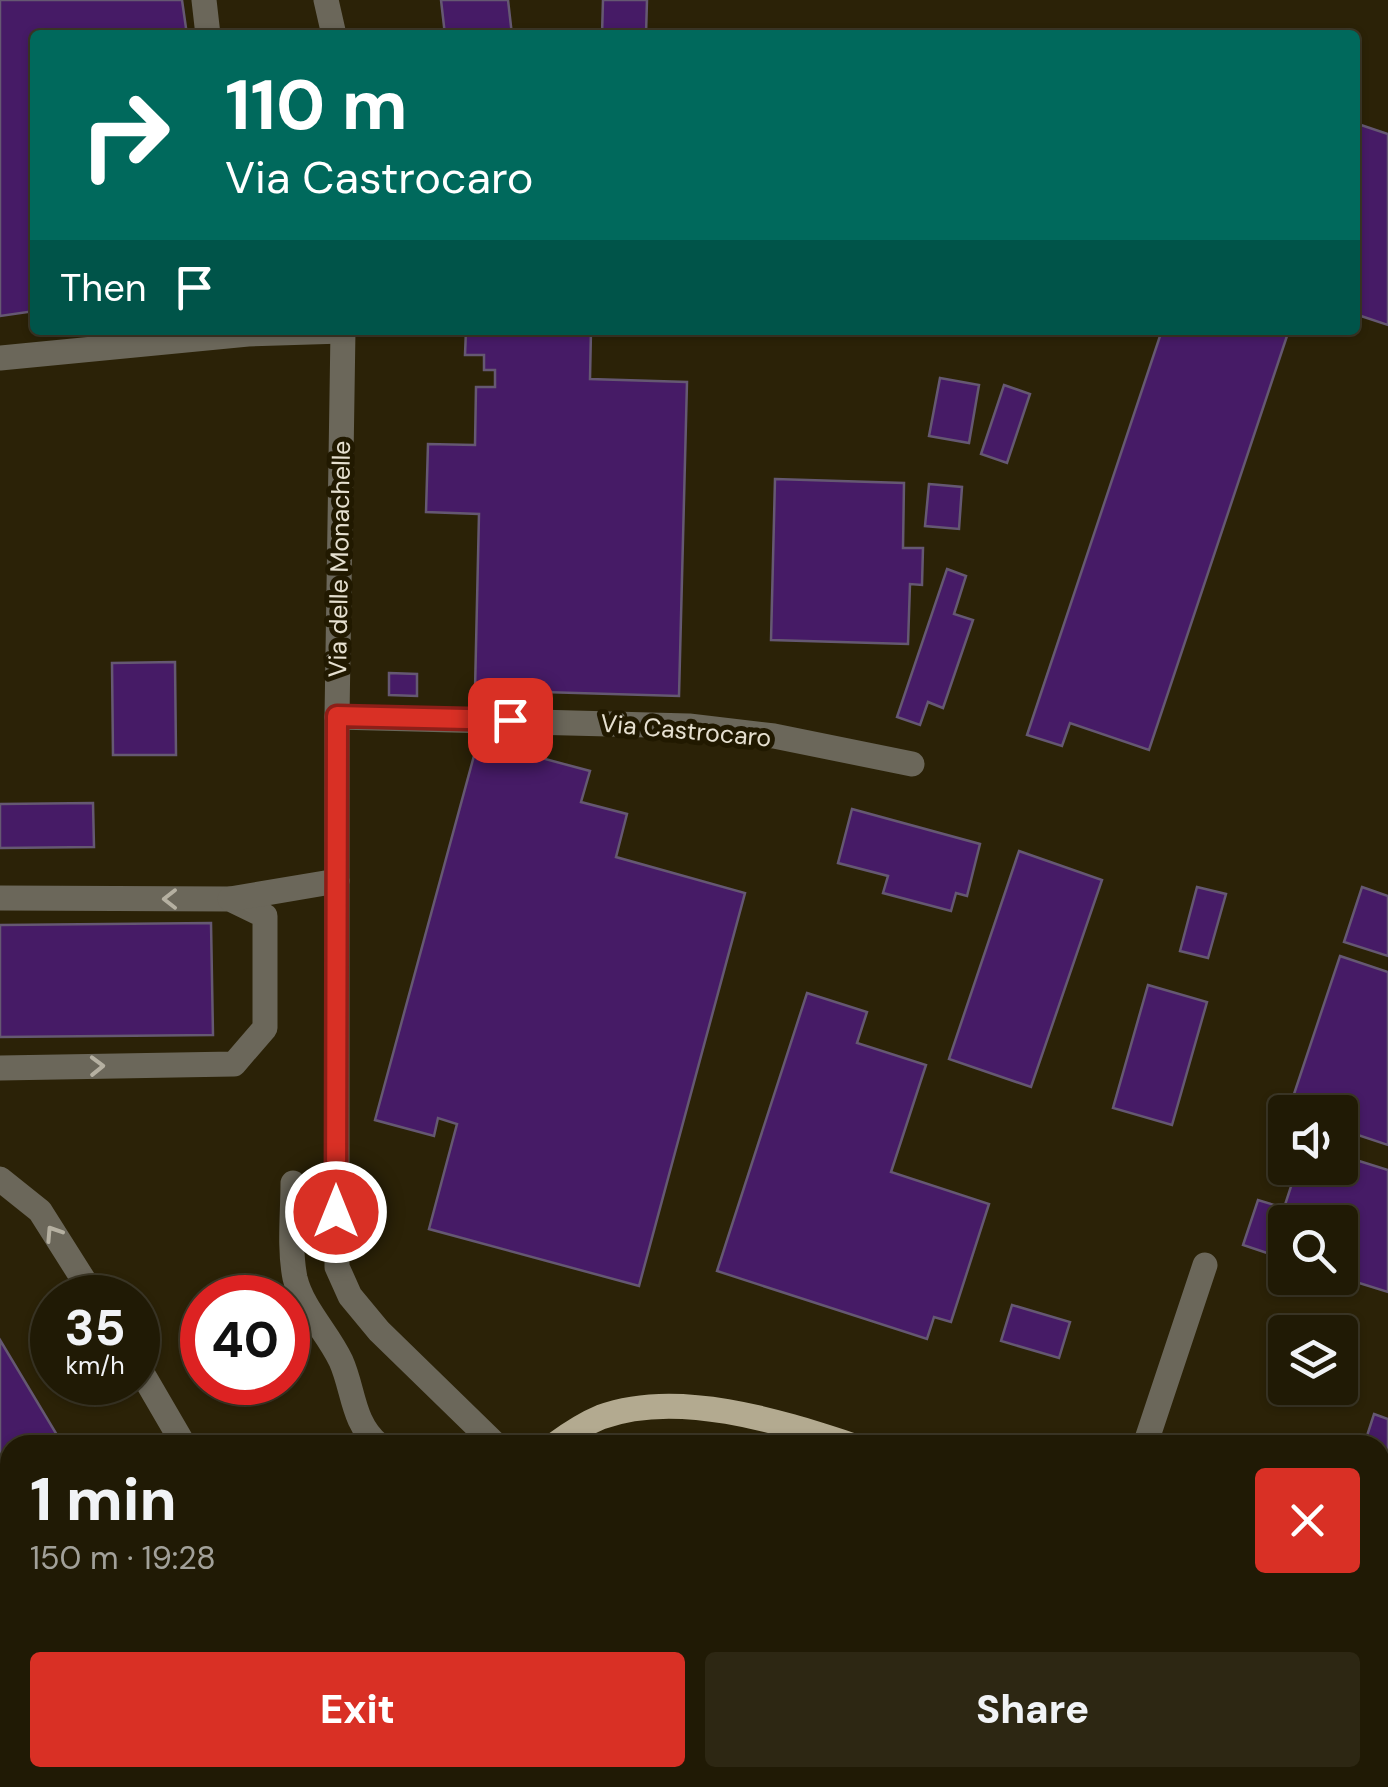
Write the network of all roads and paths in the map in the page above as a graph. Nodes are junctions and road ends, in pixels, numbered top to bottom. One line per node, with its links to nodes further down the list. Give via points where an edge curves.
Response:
1 (204, 0): 3 (street)
2 (326, 0): 4 (street)
3 (207, 30)
4 (333, 30)
5 (219, 335): 7 (street)
6 (342, 335): 8 (street, Via delle Monachelle)
7 (0, 358)
8 (337, 716): 9 (street, Via Castrocaro, via 689,726); 10 (street, Via delle Monachelle)
9 (912, 764)
10 (337, 881): 12 (street); 21 (street, Via delle Monachelle, via 337,1267 350,1296 380,1331)
11 (0, 898): 12 (street, one-way to 11)
12 (230, 899): 13 (street, one-way to 12, via 234,1064 266,1028 264,916)
13 (0, 1068)
14 (0, 1179): 17 (street, one-way to 14, via 40,1211)
15 (293, 1183): 20 (street, via 299,1290 342,1363)
16 (1205, 1265): 24 (street)
17 (80, 1275)
18 (160, 1404): 19 (street)
19 (178, 1435)
20 (368, 1435)
21 (486, 1435)
22 (571, 1435): 23 (main road, via 603,1416 676,1406)
23 (815, 1435)
24 (1147, 1435)

